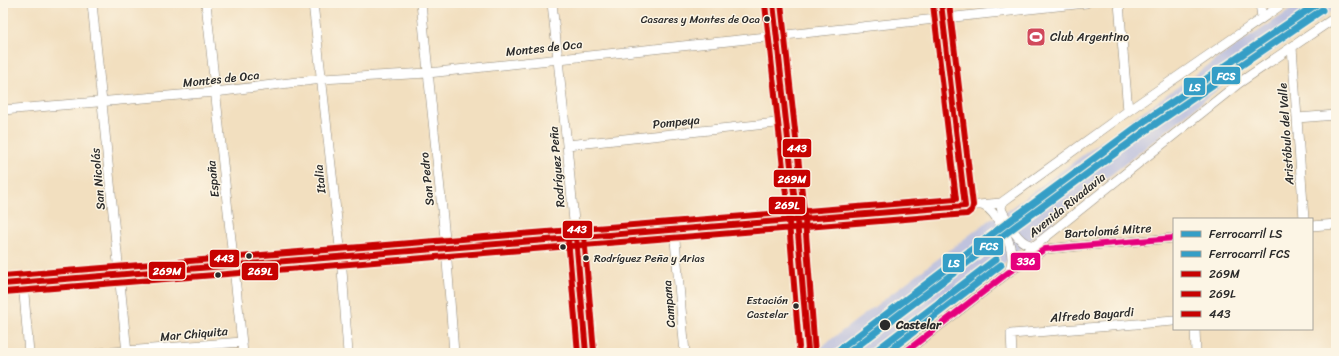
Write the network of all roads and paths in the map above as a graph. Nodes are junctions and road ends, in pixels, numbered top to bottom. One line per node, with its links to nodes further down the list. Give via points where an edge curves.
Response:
1 (92, 3): 21 (street, San Nicolás)
2 (206, 3): 20 (street, España)
3 (313, 3): 19 (street, Italia)
4 (421, 3): 18 (street, San Pedro)
5 (552, 3): 17 (street, Rodríguez Peña)
6 (773, 3): 15 (street)
7 (941, 3): 13 (street)
8 (1086, 3): 13 (street, Montes de Oca)
9 (1118, 3): 23 (street)
10 (1260, 3): 14 (street)
11 (1284, 3): 14 (street)
12 (1336, 17): 16 (street, Avenida Rivadavia)
13 (943, 18): 15 (street, Montes de Oca); 30 (street)
14 (1262, 18): 23 (street)
15 (776, 36): 17 (street, Montes de Oca); 26 (street)
16 (1292, 48): 25 (street, Aristóbulo del Valle); 38 (street, Avenida Rivadavia, via 1223,95)
17 (559, 59): 18 (street, Montes de Oca); 27 (street, Rodríguez Peña)
18 (428, 73): 19 (street, Montes de Oca); 39 (street, San Pedro)
19 (322, 80): 20 (street, Montes de Oca); 40 (street, Italia)
20 (215, 92): 21 (street, Montes de Oca); 41 (street, España)
21 (103, 102): 22 (street, Montes de Oca); 43 (street, San Nicolás)
22 (3, 110)
23 (1128, 111): 28 (street)
24 (1336, 115): 25 (street)
25 (1297, 118): 31 (street, Aristóbulo del Valle)
26 (786, 122): 27 (street, Pompeya); 32 (street)
27 (567, 145): 36 (street, Rodríguez Peña)
28 (1003, 202): 29 (street); 38 (street, via 1001,208 1016,234 1028,245)
29 (982, 205): 30 (street); 42 (street, via 995,215 1008,241 1012,260)
30 (964, 206): 32 (street)
31 (1304, 218)
32 (797, 221): 35 (street); 50 (street)
33 (1336, 224): 34 (street)
34 (1313, 226)
35 (674, 229): 36 (street); 57 (street, Campana)
36 (576, 237): 39 (street); 56 (street, Rodríguez Peña)
37 (1173, 238): 38 (street, Bartolomé Mitre)
38 (1040, 247): 42 (street, Avenida Rivadavia)
39 (446, 248): 40 (street); 55 (street, San Pedro)
40 (341, 256): 41 (street); 54 (street, Italia)
41 (234, 264): 43 (street); 48 (street, España)
42 (1009, 272): 58 (street, Avenida Rivadavia)
43 (119, 274): 44 (street); 49 (street, San Nicolás)
44 (23, 282): 45 (street); 51 (street)
45 (3, 284)
46 (1173, 321): 59 (street, Alfredo Bayardi, via 1011,334)
47 (1195, 330): 60 (street)
48 (242, 342): 49 (street, Mar Chiquita); 53 (street, España)
49 (127, 352): 52 (street, Mar Chiquita)
50 (806, 352)
51 (29, 353)
52 (100, 353)
53 (243, 353)
54 (348, 353)
55 (454, 353)
56 (586, 353)
57 (685, 353)
58 (904, 353)
59 (1012, 353)
60 (1196, 353)

